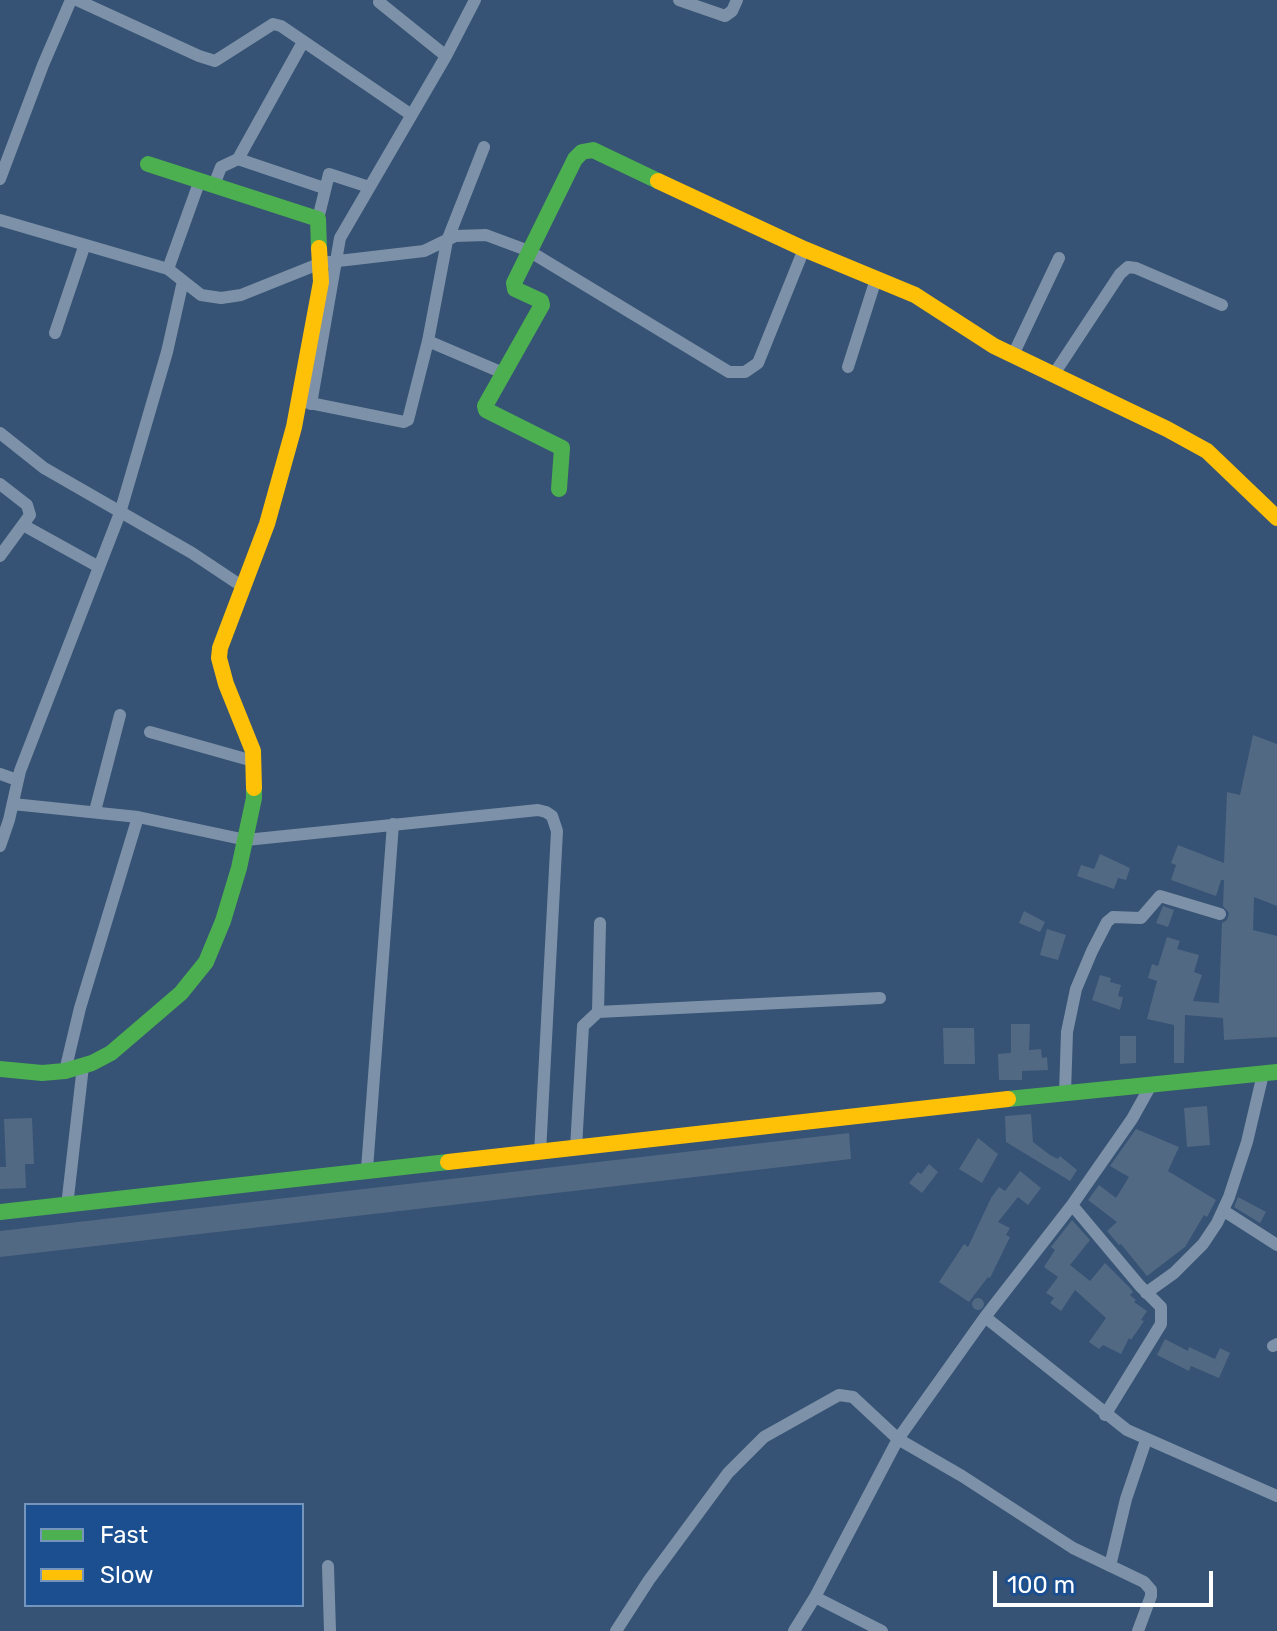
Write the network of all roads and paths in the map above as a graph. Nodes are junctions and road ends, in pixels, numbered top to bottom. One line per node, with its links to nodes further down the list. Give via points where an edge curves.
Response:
1 (74, 0): 6 (street, via 215,61 273,24); 12 (street)
2 (475, 0): 7 (street)
3 (679, 0): 4 (street, via 725,16)
4 (737, 0)
5 (379, 2): 7 (street)
6 (303, 42): 8 (street); 10 (street)
7 (446, 56): 8 (street)
8 (410, 114): 14 (street)
9 (484, 147): 18 (street)
10 (238, 159): 13 (street); 15 (street)
11 (148, 164): 13 (street)
12 (0, 179)
13 (207, 182): 16 (street); 24 (street)
14 (369, 187): 15 (street, via 329,174); 23 (street)
15 (324, 188): 16 (street)
16 (318, 219): 23 (street)
17 (0, 220): 19 (street)
18 (447, 241): 21 (street, via 461,234 486,235); 23 (street, via 424,251); 29 (street)
19 (84, 247): 24 (street); 28 (street)
20 (804, 249): 21 (street, via 587,150 575,159); 21 (street, via 758,363 745,372 729,372); 25 (street)
21 (529, 251): 32 (street, via 513,286 542,305)
22 (1059, 258): 30 (street)
23 (326, 263): 26 (street, via 231,297 201,295); 34 (street)
24 (168, 269): 26 (street)
25 (876, 279): 30 (street, via 915,295); 31 (street)
26 (183, 281): 38 (street)
27 (1222, 305): 33 (street, via 1128,267)
28 (55, 333)
29 (428, 341): 32 (street); 34 (street, via 407,422)
30 (1013, 355): 33 (street)
31 (848, 367)
32 (503, 373): 37 (street, via 486,410 562,448)
33 (1054, 374): 39 (street, via 1207,451)
34 (305, 402): 43 (street)
35 (0, 433): 38 (street, via 44,468)
36 (0, 484): 40 (street, via 29,510)
37 (559, 489)
38 (120, 513): 42 (street); 43 (street)
39 (1277, 518)
40 (23, 525): 41 (street); 42 (street)
41 (0, 556)
42 (99, 567): 48 (street)
43 (243, 587): 46 (street, via 219,658)
44 (120, 715): 50 (street)
45 (150, 732): 46 (street)
46 (253, 761): 53 (street, via 254,798)
47 (0, 774): 48 (street)
48 (17, 780): 49 (street)
49 (13, 804): 50 (street); 54 (street)
50 (95, 811): 51 (street)
51 (138, 817): 53 (street); 61 (street)
52 (393, 824): 53 (street); 66 (street, via 538,810 552,816 557,831); 67 (street)
53 (246, 840): 59 (street, via 223,921 197,975 111,1053)
54 (0, 846)
55 (1220, 914): 64 (street, via 1160,896 1141,918 1113,917 1107,922 1076,989 1067,1032)
56 (600, 923): 58 (street)
57 (880, 998): 58 (street)
58 (598, 1012): 65 (street, via 583,1026)
59 (83, 1066): 61 (street); 69 (street)
60 (0, 1069): 61 (street)
61 (65, 1071)
62 (1270, 1073): 63 (street); 70 (street)
63 (1151, 1085): 64 (street); 68 (street)
64 (1065, 1093): 65 (street)
65 (576, 1148): 66 (street)
66 (540, 1153): 67 (street)
67 (367, 1169): 69 (street)
68 (1072, 1205): 73 (street); 74 (street)
69 (67, 1206): 71 (street)
70 (1224, 1211): 72 (street); 73 (street, via 1203,1244)
71 (0, 1212)
72 (1277, 1245)
73 (1146, 1293): 75 (street, via 1161,1307 1161,1324)
74 (985, 1317): 75 (street); 76 (street)
75 (1105, 1415): 77 (street)
76 (898, 1439): 80 (street); 81 (street); 83 (street, via 845,1395 764,1437 728,1473)
77 (1146, 1440): 78 (street); 80 (street)
78 (1277, 1496)
79 (328, 1566): 82 (street)
80 (1110, 1566): 86 (street, via 1151,1590)
81 (815, 1597): 84 (street); 85 (street)
82 (330, 1631)
83 (616, 1631)
84 (794, 1631)
85 (882, 1631)
86 (1138, 1631)

